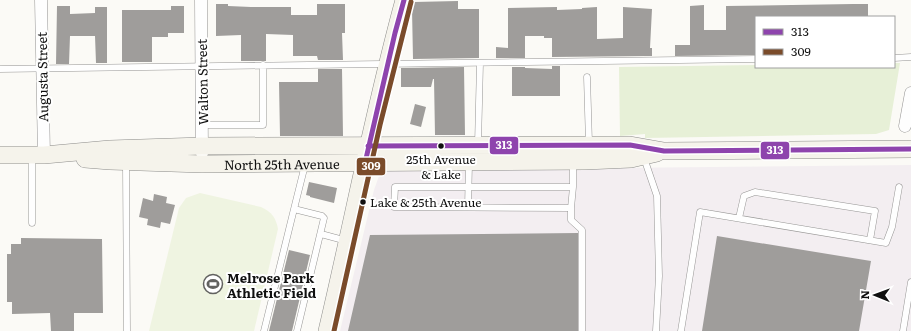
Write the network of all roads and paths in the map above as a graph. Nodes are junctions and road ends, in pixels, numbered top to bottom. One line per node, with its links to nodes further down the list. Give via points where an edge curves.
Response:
1 (41, 0): 12 (street, Augusta Street)
2 (201, 0): 10 (street, Walton Street)
3 (404, 0): 8 (main road)
4 (911, 57): 5 (lane)
5 (895, 58)
6 (755, 59): 7 (lane)
7 (480, 63): 8 (lane); 20 (lane)
8 (388, 64): 9 (lane); 19 (main road)
9 (263, 65): 10 (lane); 15 (lane, via 263,125)
10 (201, 66): 12 (lane); 15 (street, Walton Street)
11 (0, 68): 12 (lane)
12 (42, 68): 24 (street, Augusta Street)
13 (587, 77): 17 (lane)
14 (911, 93): 16 (street)
15 (202, 125): 18 (street, Walton Street)
16 (905, 126)
17 (589, 145): 20 (main road, North 25th Avenue); 22 (main road, North 25th Avenue, via 630,145)
18 (202, 146): 19 (main road, North 25th Avenue); 24 (main road, North 25th Avenue, via 110,149); 31 (street, Walton Street)
19 (368, 146): 20 (main road, North 25th Avenue); 30 (main road)
20 (478, 146)
21 (911, 149): 22 (main road, North 25th Avenue)
22 (664, 151): 25 (main road, North 25th Avenue)
23 (0, 155): 24 (main road, North 25th Avenue)
24 (38, 155): 27 (main road, North 25th Avenue); 39 (lane)
25 (643, 156): 26 (main road, North 25th Avenue, via 631,159); 49 (lane, via 657,196 659,276)
26 (573, 161): 28 (main road, North 25th Avenue); 33 (lane)
27 (126, 162): 31 (main road, North 25th Avenue); 44 (lane)
28 (469, 162): 30 (main road, North 25th Avenue); 32 (lane)
29 (305, 163): 30 (main road, North 25th Avenue); 31 (main road, North 25th Avenue); 37 (lane)
30 (364, 163): 42 (main road)
31 (202, 164)
32 (468, 187): 33 (lane); 35 (lane); 35 (lane, via 395,187 394,207)
33 (573, 187): 36 (lane)
34 (899, 187): 41 (lane, via 892,227 886,243)
35 (468, 207): 36 (lane)
36 (570, 208): 48 (lane, via 571,220 582,230)
37 (294, 209): 40 (lane, via 322,216 324,218); 45 (lane)
38 (739, 218): 41 (lane); 41 (lane, via 744,196 756,192 875,211); 50 (lane, via 700,212)
39 (32, 224)
40 (320, 234): 42 (lane); 46 (lane)
41 (870, 240)
42 (348, 241): 47 (main road)
43 (911, 282): 51 (lane)
44 (127, 331)
45 (264, 331)
46 (297, 331)
47 (327, 331)
48 (582, 331)
49 (656, 331)
50 (681, 331)
51 (903, 331)

